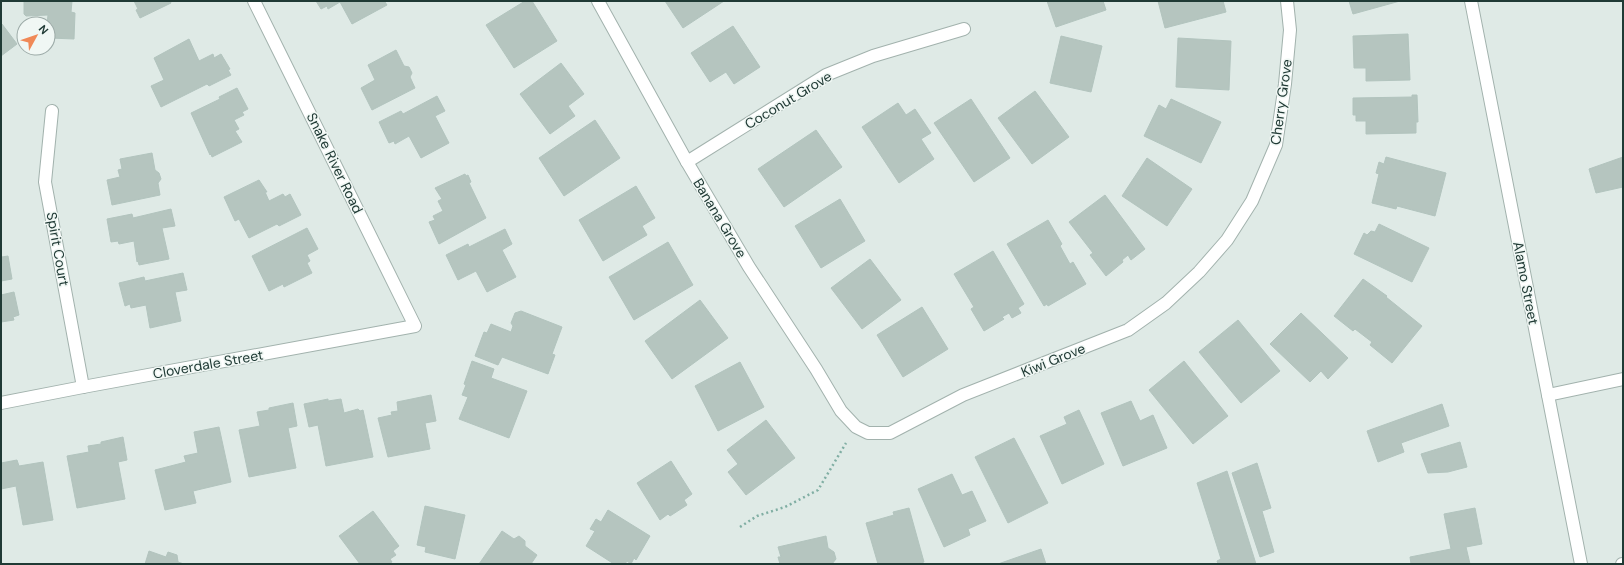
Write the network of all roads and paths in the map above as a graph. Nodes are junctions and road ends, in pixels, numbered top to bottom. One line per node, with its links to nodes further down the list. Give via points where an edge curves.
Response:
1 (254, 1): 9 (street, Snake River Road)
2 (598, 1): 7 (street, Banana Grove)
3 (1287, 1): 8 (street, Cherry Grove, via 1290,30 1286,84 1276,145 1252,201)
4 (1471, 1): 12 (street, Alamo Street)
5 (964, 29): 7 (street, Coconut Grove, via 873,56 826,75)
6 (52, 111): 11 (street, Spirit Court, via 45,182)
7 (687, 162): 14 (street, Banana Grove, via 840,411)
8 (1227, 240): 14 (street, Kiwi Grove, via 1199,272 1166,303 1128,330 963,395 890,433 868,434)
9 (416, 326): 11 (street, Cloverdale Street)
10 (1623, 379): 12 (street)
11 (83, 387): 13 (street, Cloverdale Street)
12 (1548, 395): 16 (street, Alamo Street)
13 (1, 403)
14 (856, 426): 15 (path, via 818,490 785,507 757,516)
15 (740, 527)
16 (1581, 564)

